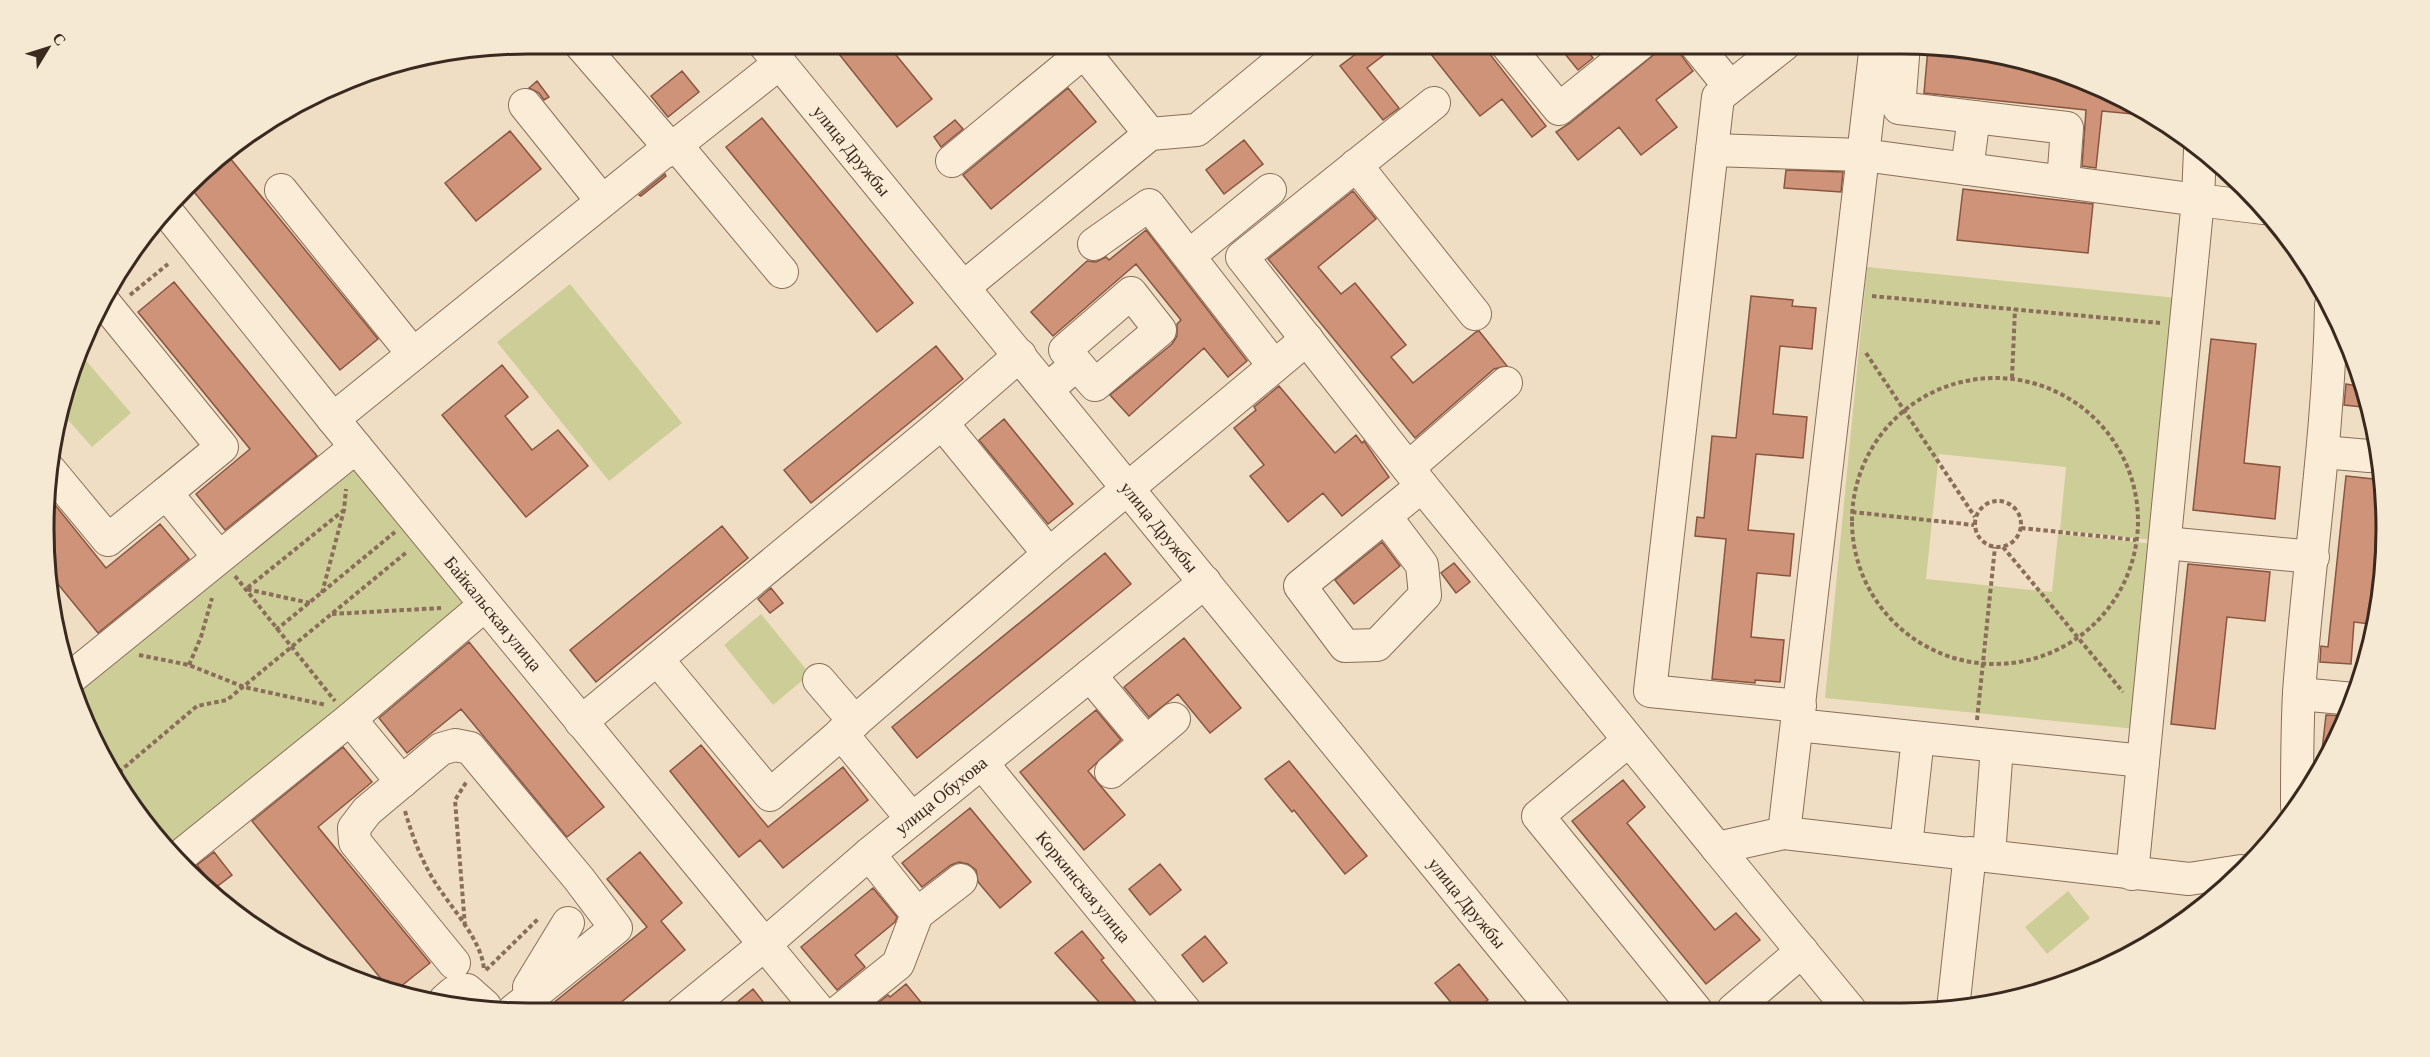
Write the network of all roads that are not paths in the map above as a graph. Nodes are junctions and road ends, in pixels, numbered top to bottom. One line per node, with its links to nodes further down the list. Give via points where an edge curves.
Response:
1 (589, 54): 18 (street)
2 (771, 54): 18 (street)
3 (773, 54): 35 (street, улица Дружбы)
4 (1082, 54): 22 (street)
5 (1086, 54): 17 (street)
6 (1288, 54): 17 (street, via 1197,130)
7 (1514, 54): 8 (street, via 1559,109)
8 (1618, 54)
9 (1703, 54): 13 (street)
10 (1772, 54): 13 (street)
11 (1875, 54): 20 (street)
12 (1903, 54): 16 (street, via 1899,108)
13 (1731, 87): 19 (street, via 1718,97)
14 (1434, 103): 23 (street)
15 (525, 105): 29 (street)
16 (1974, 117): 24 (street); 25 (street, via 2067,128)
17 (1150, 134): 35 (street)
18 (673, 147): 29 (street); 34 (street)
19 (1712, 150): 20 (street); 69 (street, via 1650,691)
20 (1863, 155): 24 (street); 69 (street, via 1846,307 1837,510)
21 (2200, 160): 28 (street)
22 (952, 161)
23 (1356, 165): 37 (street); 38 (street, via 1242,257)
24 (1967, 169): 28 (street)
25 (2064, 169)
26 (281, 190): 39 (street)
27 (1270, 190): 33 (street)
28 (2198, 200): 30 (street); 56 (street, via 2186,326)
29 (602, 201): 39 (street)
30 (2249, 206)
31 (171, 217): 46 (street, Байкальская улица)
32 (1094, 244): 33 (street, via 1149,205)
33 (1189, 256): 43 (street)
34 (782, 272)
35 (964, 286): 40 (street, улица Дружбы)
36 (109, 308): 54 (street, via 222,447)
37 (1475, 314)
38 (1307, 339): 43 (street); 51 (street)
39 (413, 354): 46 (street)
40 (1020, 355): 45 (street, улица Дружбы); 47 (street)
41 (2344, 356): 48 (street)
42 (1077, 364): 45 (street)
43 (1274, 366): 53 (street)
44 (1506, 383): 51 (street)
45 (1048, 389): 53 (street, улица Дружбы)
46 (333, 419): 49 (street, Байкальская улица)
47 (942, 423): 57 (street); 62 (street)
48 (2324, 452): 50 (street); 59 (street)
49 (347, 454): 58 (street); 61 (street, Байкальская улица)
50 (2369, 456)
51 (1415, 477): 55 (street); 74 (street)
52 (57, 478): 54 (street, via 108,540)
53 (1128, 487): 57 (street); 60 (street, улица Дружбы)
54 (166, 493): 58 (street)
55 (1385, 516)
56 (2151, 541): 59 (street); 77 (street)
57 (1049, 554): 72 (street)
58 (219, 557): 63 (street)
59 (2313, 557): 66 (street)
60 (1205, 582): 64 (street, улица Обухова); 104 (street, улица Дружбы)
61 (478, 611): 68 (street); 71 (street, Байкальская улица)
62 (657, 659): 71 (street); 72 (street, via 770,795)
63 (77, 673)
64 (1090, 675): 75 (street); 78 (street, улица Обухова)
65 (819, 680): 72 (street)
66 (2299, 694): 67 (street); 81 (street)
67 (2344, 698)
68 (346, 714): 80 (street); 86 (street)
69 (1798, 715): 73 (street); 83 (street)
70 (1174, 719): 75 (street)
71 (581, 722): 94 (street, Байкальская улица)
72 (848, 728): 82 (street)
73 (1918, 738): 76 (street); 84 (street)
74 (1628, 741): 85 (street); 105 (street, via 1538,816)
75 (1146, 742): 79 (street)
76 (1985, 746): 77 (street); 88 (street)
77 (2143, 761): 90 (street)
78 (982, 763): 82 (street, улица Обухова); 103 (street, Коркинская улица)
79 (1111, 772)
80 (397, 786): 96 (street, via 360,819 354,828 355,842); 99 (street, via 441,749 455,745 470,748 616,928)
81 (2296, 791)
82 (912, 819): 87 (street, улица Обухова)
83 (1784, 833): 84 (street); 85 (street)
84 (1906, 846): 88 (street)
85 (1718, 848): 95 (street)
86 (183, 853)
87 (869, 854): 92 (street); 94 (street, улица Обухова)
88 (1979, 854): 90 (street); 97 (street)
89 (2227, 873): 90 (street, via 2189,879)
90 (2132, 874)
91 (961, 879): 92 (street)
92 (917, 914): 102 (street, via 898,964)
93 (557, 918): 98 (street)
94 (764, 945): 100 (street, улица Обухова); 101 (street, Байкальская улица)
95 (1802, 951): 106 (street); 107 (street)
96 (467, 986)
97 (1955, 1000)
98 (517, 1003)
99 (523, 1003)
100 (693, 1003)
101 (813, 1003)
102 (849, 1003)
103 (1179, 1003)
104 (1547, 1003)
105 (1690, 1003)
106 (1741, 1003)
107 (1844, 1003)

